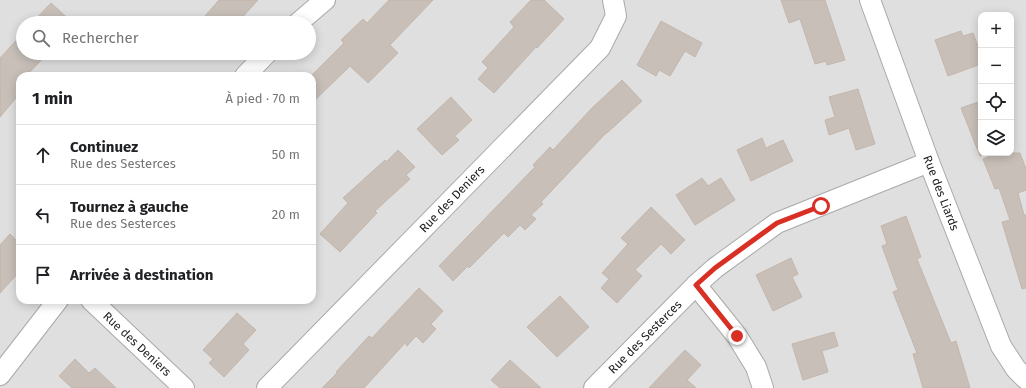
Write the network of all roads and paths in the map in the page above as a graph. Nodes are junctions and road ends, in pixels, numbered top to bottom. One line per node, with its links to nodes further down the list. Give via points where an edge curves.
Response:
1 (324, 0): 4 (street)
2 (613, 0): 14 (street, Rue des Deniers, via 616,16 600,48)
3 (870, 0): 7 (street, Rue des Liards)
4 (306, 16)
5 (260, 60): 6 (street)
6 (249, 72)
7 (929, 162): 8 (street, Rue des Sesterces, via 777,223); 12 (street, Rue des Liards, via 1001,346)
8 (696, 285): 15 (street, Rue des Sesterces); 16 (street, via 737,336 756,367)
9 (55, 304): 11 (street)
10 (94, 304): 13 (street, Rue des Deniers)
11 (0, 375)
12 (1026, 379)
13 (184, 388)
14 (267, 388)
15 (594, 388)
16 (763, 388)

